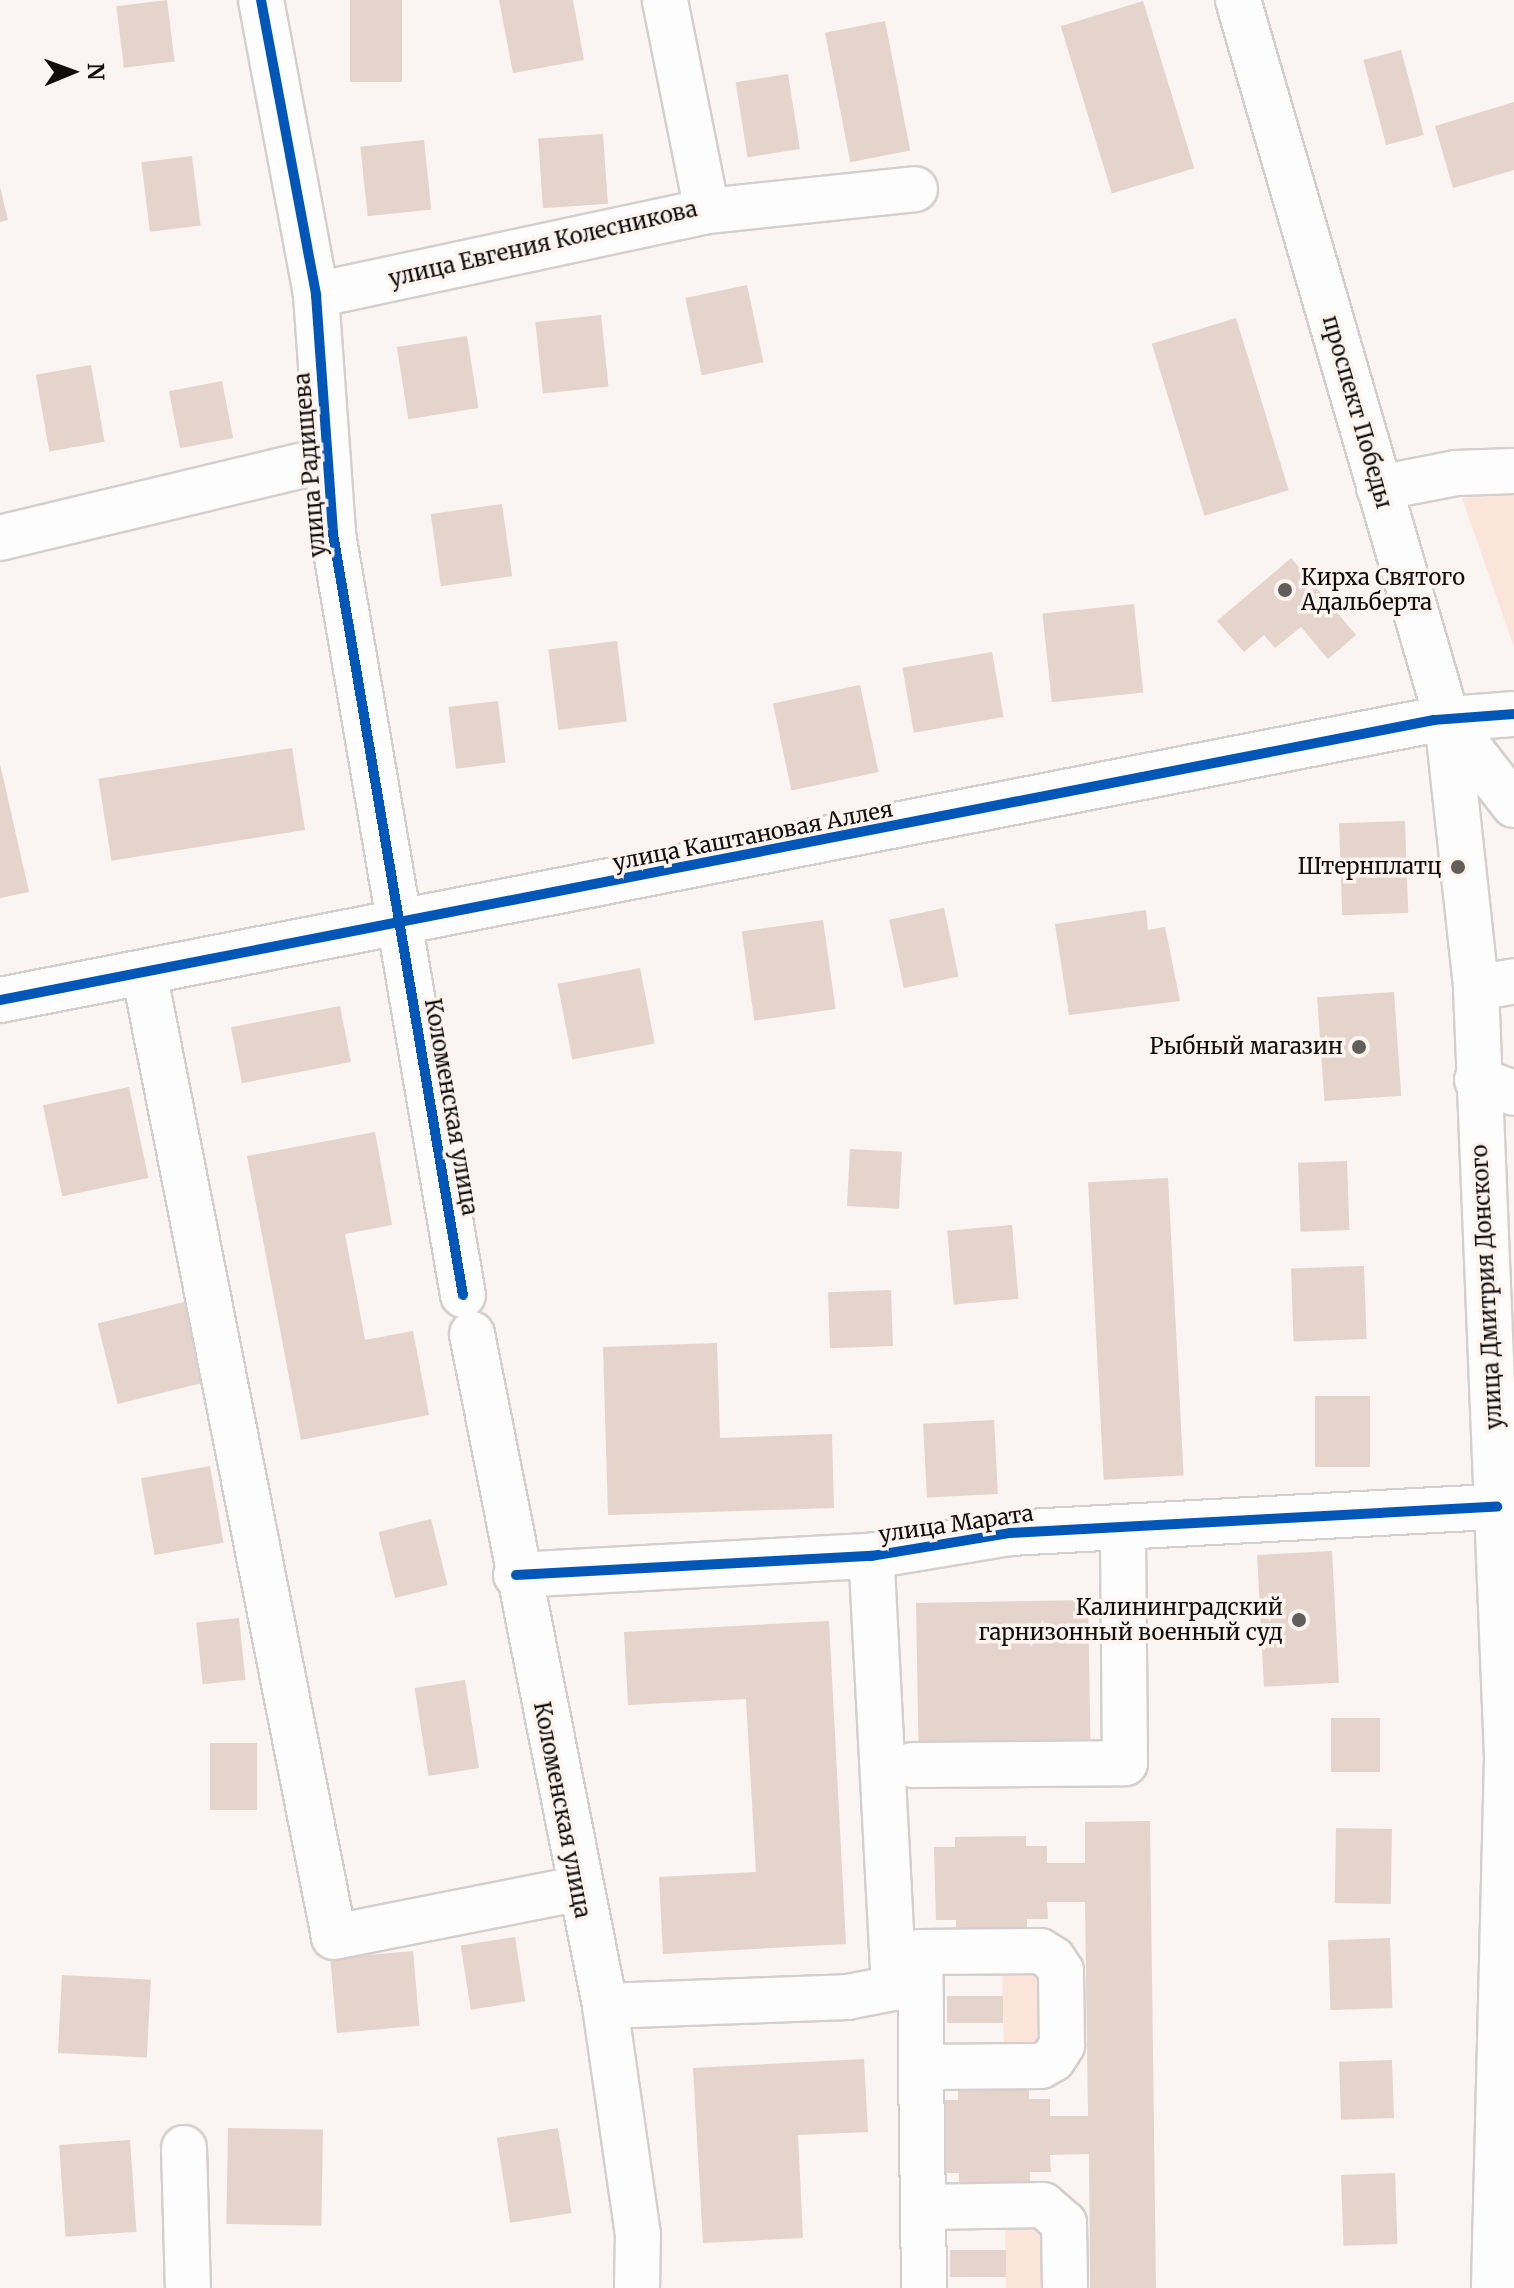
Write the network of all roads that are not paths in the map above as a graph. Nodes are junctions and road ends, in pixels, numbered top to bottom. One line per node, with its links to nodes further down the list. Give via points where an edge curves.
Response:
1 (261, 0): 6 (street, улица Радищева)
2 (665, 0): 5 (street, улица Евгения Колесникова)
3 (1238, 0): 9 (street, проспект Победы)
4 (915, 189): 5 (street)
5 (707, 211): 6 (street, улица Евгения Колесникова)
6 (316, 295): 7 (street, улица Радищева)
7 (328, 459): 10 (street); 14 (street, улица Радищева, via 333,534)
8 (1514, 471): 9 (street, via 1456,473)
9 (1379, 488): 12 (street, проспект Победы)
10 (0, 538)
11 (1514, 714): 12 (street, улица Каштановая Аллея)
12 (1447, 719): 13 (street, проспект Победы); 14 (street, улица Каштановая Аллея); 16 (street, улица Дмитрия Донского)
13 (1514, 805)
14 (400, 926): 15 (street, улица Каштановая Аллея); 22 (street, Коломенская улица)
15 (145, 977): 17 (street, улица Каштановая Аллея); 24 (street, via 334,1937)
16 (1495, 985): 18 (street, улица Дмитрия Донского)
17 (0, 1000)
18 (1496, 1086): 19 (street, улица Дмитрия Донского)
19 (1497, 1507): 20 (street, улица Марата); 34 (street, улица Дмитрия Донского, via 1507,1758)
20 (1123, 1527): 21 (street, улица Марата, via 1010,1533); 23 (street, via 1125,1763)
21 (871, 1556): 22 (street, улица Марата); 25 (street)
22 (516, 1575): 24 (street, Коломенская улица)
23 (912, 1765)
24 (576, 1889): 26 (street, Коломенская улица)
25 (921, 2003): 26 (street, via 847,1997); 27 (street); 27 (street, via 920,1952 1040,1951 1061,1971 1062,2045 1053,2059 1041,2066); 29 (street)
26 (605, 2006): 32 (street, Коломенская улица, via 638,2235)
27 (921, 2067): 29 (street)
28 (184, 2148): 31 (street)
29 (912, 2217): 30 (street); 33 (street, via 1043,2205 1064,2223)
30 (933, 2272)
31 (188, 2288)
32 (637, 2288)
33 (1065, 2288)
34 (1494, 2288)

